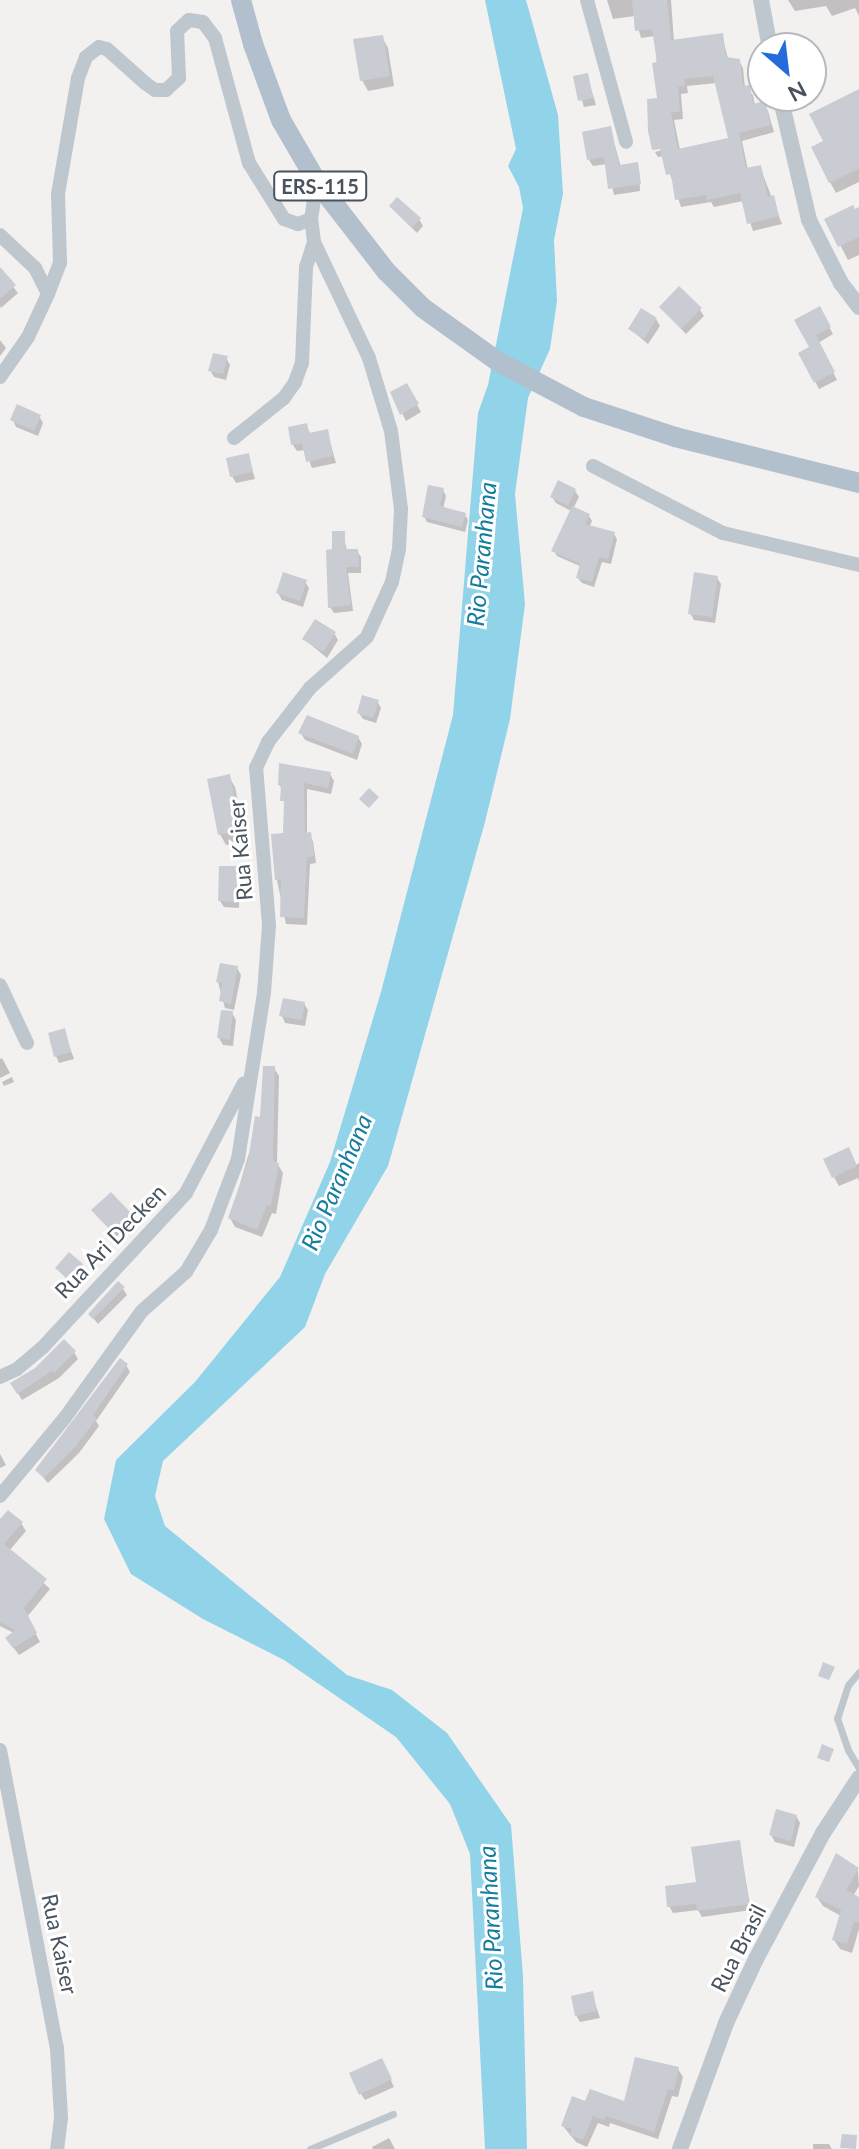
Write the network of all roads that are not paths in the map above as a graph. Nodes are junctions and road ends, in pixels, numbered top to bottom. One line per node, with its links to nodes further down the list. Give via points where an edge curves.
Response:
1 (241, 0): 7 (main road, ERS-115, via 281,120)
2 (587, 0): 6 (street)
3 (761, 0): 4 (street)
4 (767, 32)
5 (784, 112): 12 (street, via 809,220)
6 (626, 142)
7 (317, 182): 8 (street, Rua Kaiser); 16 (main road, ERS-115, via 386,271 457,334 507,367 584,407 675,437)
8 (311, 219): 10 (street, Rua Kaiser); 11 (street, via 298,224 284,219 256,174 242,144 215,38 203,22 189,20 177,31 179,78 166,90 155,90 107,49 99,47 86,57 58,194 60,262)
9 (0, 235): 11 (street, via 35,268)
10 (314, 242): 14 (street, via 306,267 302,363 295,382 284,398); 20 (street, Rua Kaiser, via 369,358 391,431 401,509 399,549 392,582 367,637 310,688 268,742 256,768 269,925)
11 (48, 294): 13 (street, via 28,337)
12 (859, 307)
13 (0, 377)
14 (234, 438)
15 (593, 466): 17 (street, via 723,533)
16 (859, 483)
17 (859, 565)
18 (0, 985): 19 (street)
19 (27, 1043)
20 (250, 1072): 21 (street, Rua Ari Decken, via 186,1193 43,1347); 22 (street, Rua Kaiser, via 238,1159 211,1230 186,1272 142,1311)
21 (0, 1377)
22 (0, 1496)
23 (859, 1672): 25 (lane, via 848,1685 837,1718)
24 (0, 1750): 28 (street, Rua Kaiser, via 57,2048)
25 (859, 1768)
26 (859, 1778): 30 (street, Rua Brasil, via 823,1833 756,1959 726,2023)
27 (393, 2114): 29 (lane)
28 (57, 2149)
29 (310, 2149)
30 (680, 2149)

